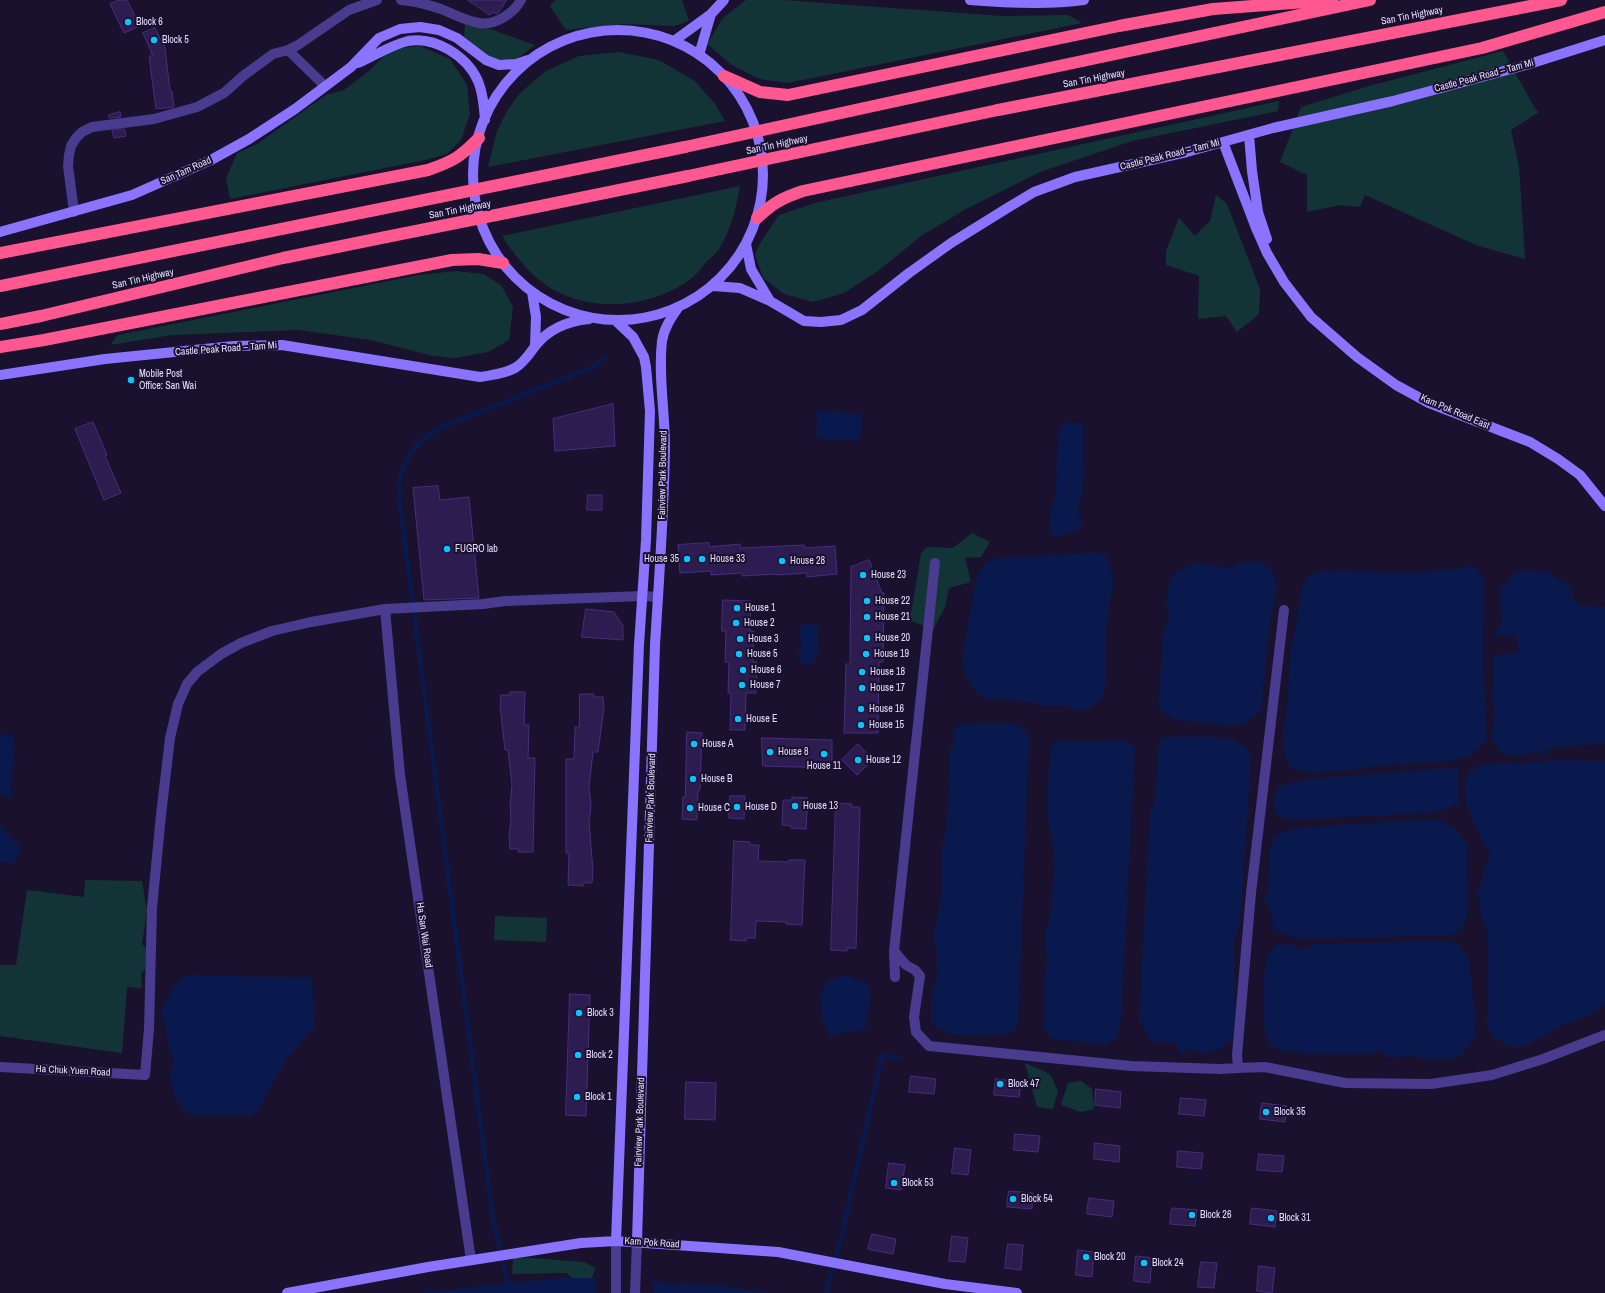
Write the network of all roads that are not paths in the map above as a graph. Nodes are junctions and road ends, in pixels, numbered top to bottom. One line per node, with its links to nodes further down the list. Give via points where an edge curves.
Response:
1 (377, 0): 14 (street, via 349,10)
2 (401, 0): 3 (street, via 438,8 480,24 507,15)
3 (521, 0)
4 (724, 0): 11 (street)
5 (970, 0): 6 (street)
6 (1084, 0)
7 (1332, 0): 18 (highway, via 1213,9 788,95 760,92)
8 (1370, 0): 31 (highway, San Tin Highway, bridge, via 686,147)
9 (1561, 0): 38 (highway, San Tin Highway, bridge, via 998,110 283,258)
10 (1605, 12): 25 (highway, via 1482,48 803,191 782,198)
11 (711, 14): 13 (street); 15 (street)
12 (1605, 40): 21 (street, Castle Peak Road – Tam Mi, via 1526,65 1393,101)
13 (674, 41): 15 (street); 16 (street, via 630,30 602,30 578,35 558,43)
14 (288, 50): 19 (street); 24 (street, via 273,54 224,93 197,107 154,119 92,127 82,132 71,146 69,155)
15 (699, 55): 18 (street)
16 (532, 58): 17 (street, San Tam Road, via 506,65 492,63 448,33 430,27 420,27 400,29 380,38); 20 (street, via 512,75 492,104)
17 (351, 67): 19 (street, San Tam Road); 20 (street, San Tam Road, via 408,41 426,41 443,46 459,56 474,75 480,88)
18 (724, 76): 25 (street, via 744,103 756,131 763,168 762,196)
19 (326, 86): 24 (street, San Tam Road, via 272,124 211,160 132,195)
20 (485, 120): 22 (street)
21 (1250, 135): 23 (street, Castle Peak Road – Tam Mi); 30 (street, Kam Pok Road East, via 1258,212)
22 (479, 138): 28 (highway, via 451,162 428,170); 29 (street, via 473,170 476,201 488,238)
23 (1222, 142): 30 (street, Kam Pok Road East, via 1256,228); 34 (street, Castle Peak Road – Tam Mi, via 1075,177 1034,192 952,243 862,310 840,320 804,321)
24 (74, 212): 26 (street, San Tam Road)
25 (757, 218): 27 (street)
26 (0, 232)
27 (746, 244): 32 (street, via 732,266); 34 (street, Castle Peak Road – Tam Mi, via 751,270)
28 (0, 253)
29 (503, 263): 33 (street); 40 (highway, via 478,259 452,260)
30 (1279, 274): 42 (street, Kam Pok Road East, via 1311,317 1368,366 1429,403 1530,442 1580,475)
31 (0, 286)
32 (713, 286): 34 (street, Castle Peak Road – Tam Mi, via 740,288); 35 (street)
33 (532, 292): 36 (street, via 555,306); 39 (street, via 536,317)
34 (770, 301)
35 (678, 308): 37 (street, via 642,319); 45 (street, Fairview Park Boulevard, via 669,321 662,339 665,445)
36 (593, 318): 37 (street); 39 (street, Castle Peak Road – Tam Mi, via 559,327 544,336)
37 (616, 321): 44 (street, Fairview Park Boulevard, via 633,336 646,366 650,411)
38 (0, 324)
39 (535, 346): 41 (street, Castle Peak Road – Tam Mi, via 516,368 480,376 282,345 234,346 105,359)
40 (0, 347)
41 (0, 376)
42 (1605, 506)
43 (935, 563): 48 (street)
44 (643, 596): 45 (street); 46 (street); 53 (street, Fairview Park Boulevard)
45 (658, 597): 54 (street, Fairview Park Boulevard)
46 (385, 608): 51 (street, Ha Chuk Yuen Road, via 272,631 241,643 209,662 187,684 178,704 170,738 161,815 152,908 149,1029 145,1075); 55 (street, Ha San Wai Road, via 400,775)
47 (1284, 610): 52 (street, via 1251,893)
48 (894, 951): 49 (street); 52 (street, via 920,976 914,1017 916,1032 929,1046 1131,1066 1220,1070)
49 (895, 977)
50 (1605, 1035): 52 (street, via 1492,1075 1431,1084 1345,1083 1264,1067)
51 (0, 1067)
52 (1238, 1068)
53 (616, 1241): 54 (street, Kam Pok Road); 55 (street, Kam Pok Road, via 581,1242); 57 (street, Fairview Park Boulevard)
54 (637, 1241): 58 (street, Fairview Park Boulevard); 59 (street, Kam Pok Road, via 778,1252 945,1284)
55 (471, 1260): 56 (street, Kam Pok Road)
56 (287, 1293)
57 (616, 1293)
58 (635, 1293)
59 (1017, 1293)

